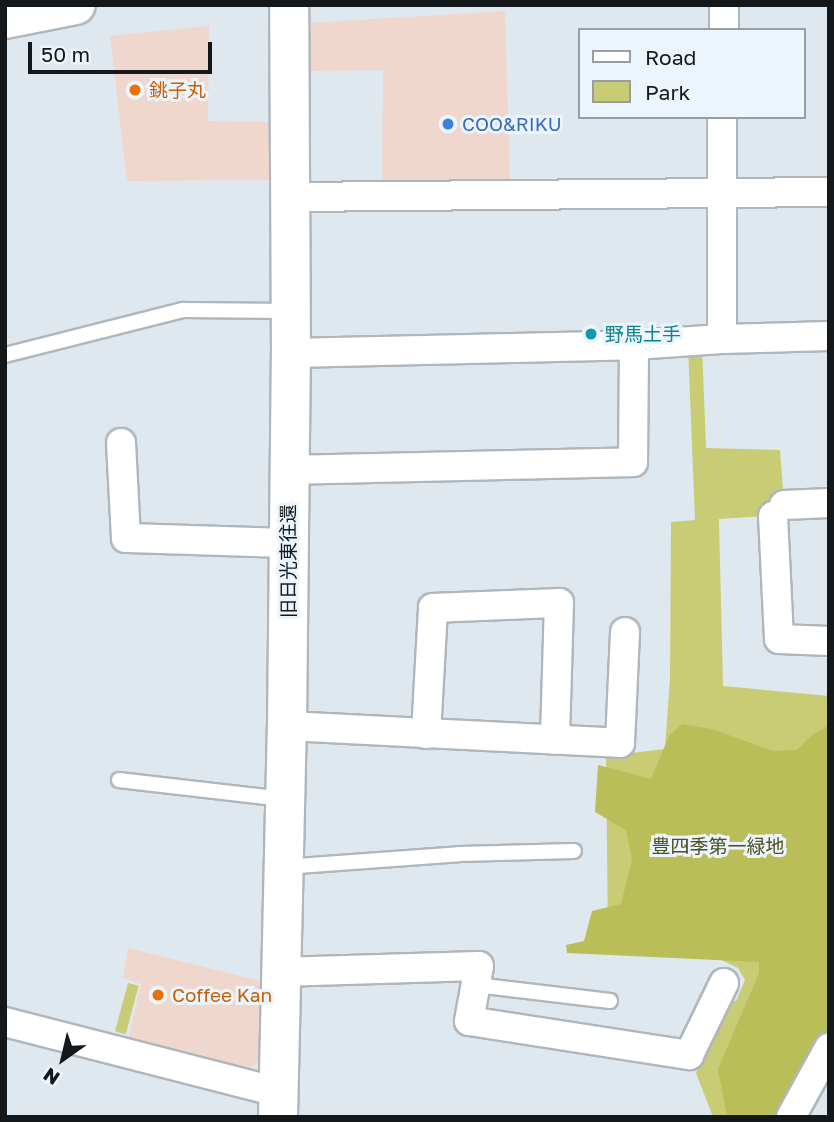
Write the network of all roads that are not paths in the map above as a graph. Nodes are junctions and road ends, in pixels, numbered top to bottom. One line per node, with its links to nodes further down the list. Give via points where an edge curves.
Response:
1 (76, 5): 4 (main road)
2 (289, 5): 9 (main road, 旧日光東往還)
3 (724, 5): 5 (street)
4 (5, 19)
5 (724, 28)
6 (722, 119): 7 (street)
7 (721, 192): 8 (street); 9 (street); 12 (street)
8 (829, 192)
9 (290, 197): 10 (main road, 旧日光東往還)
10 (290, 311): 14 (main road, 旧日光東往還); 15 (lane, via 183,310)
11 (829, 336): 12 (street)
12 (722, 339): 13 (street)
13 (634, 345): 14 (street); 17 (street, via 633,462)
14 (291, 353): 17 (main road, 旧日光東往還)
15 (5, 355)
16 (121, 443): 19 (street, via 126,538)
17 (289, 470): 19 (main road, 旧日光東往還)
18 (829, 503): 21 (street, via 779,510 779,639)
19 (288, 543): 22 (main road, 旧日光東往還)
20 (625, 632): 24 (street, via 620,743)
21 (829, 641)
22 (287, 726): 23 (street); 26 (main road, 旧日光東往還)
23 (426, 734): 24 (street); 24 (street, via 432,608 559,603)
24 (555, 740)
25 (119, 780): 26 (lane)
26 (285, 799): 28 (main road, 旧日光東往還)
27 (574, 852): 28 (lane, via 459,854)
28 (282, 867): 29 (main road, 旧日光東往還)
29 (279, 972): 31 (street, via 479,966); 35 (main road, 旧日光東往還, via 270,1022)
30 (724, 983): 31 (street, via 689,1055 469,1021)
31 (476, 985): 32 (lane)
32 (610, 1001)
33 (5, 1022): 35 (street)
34 (827, 1055): 36 (street)
35 (278, 1104)
36 (792, 1117)

